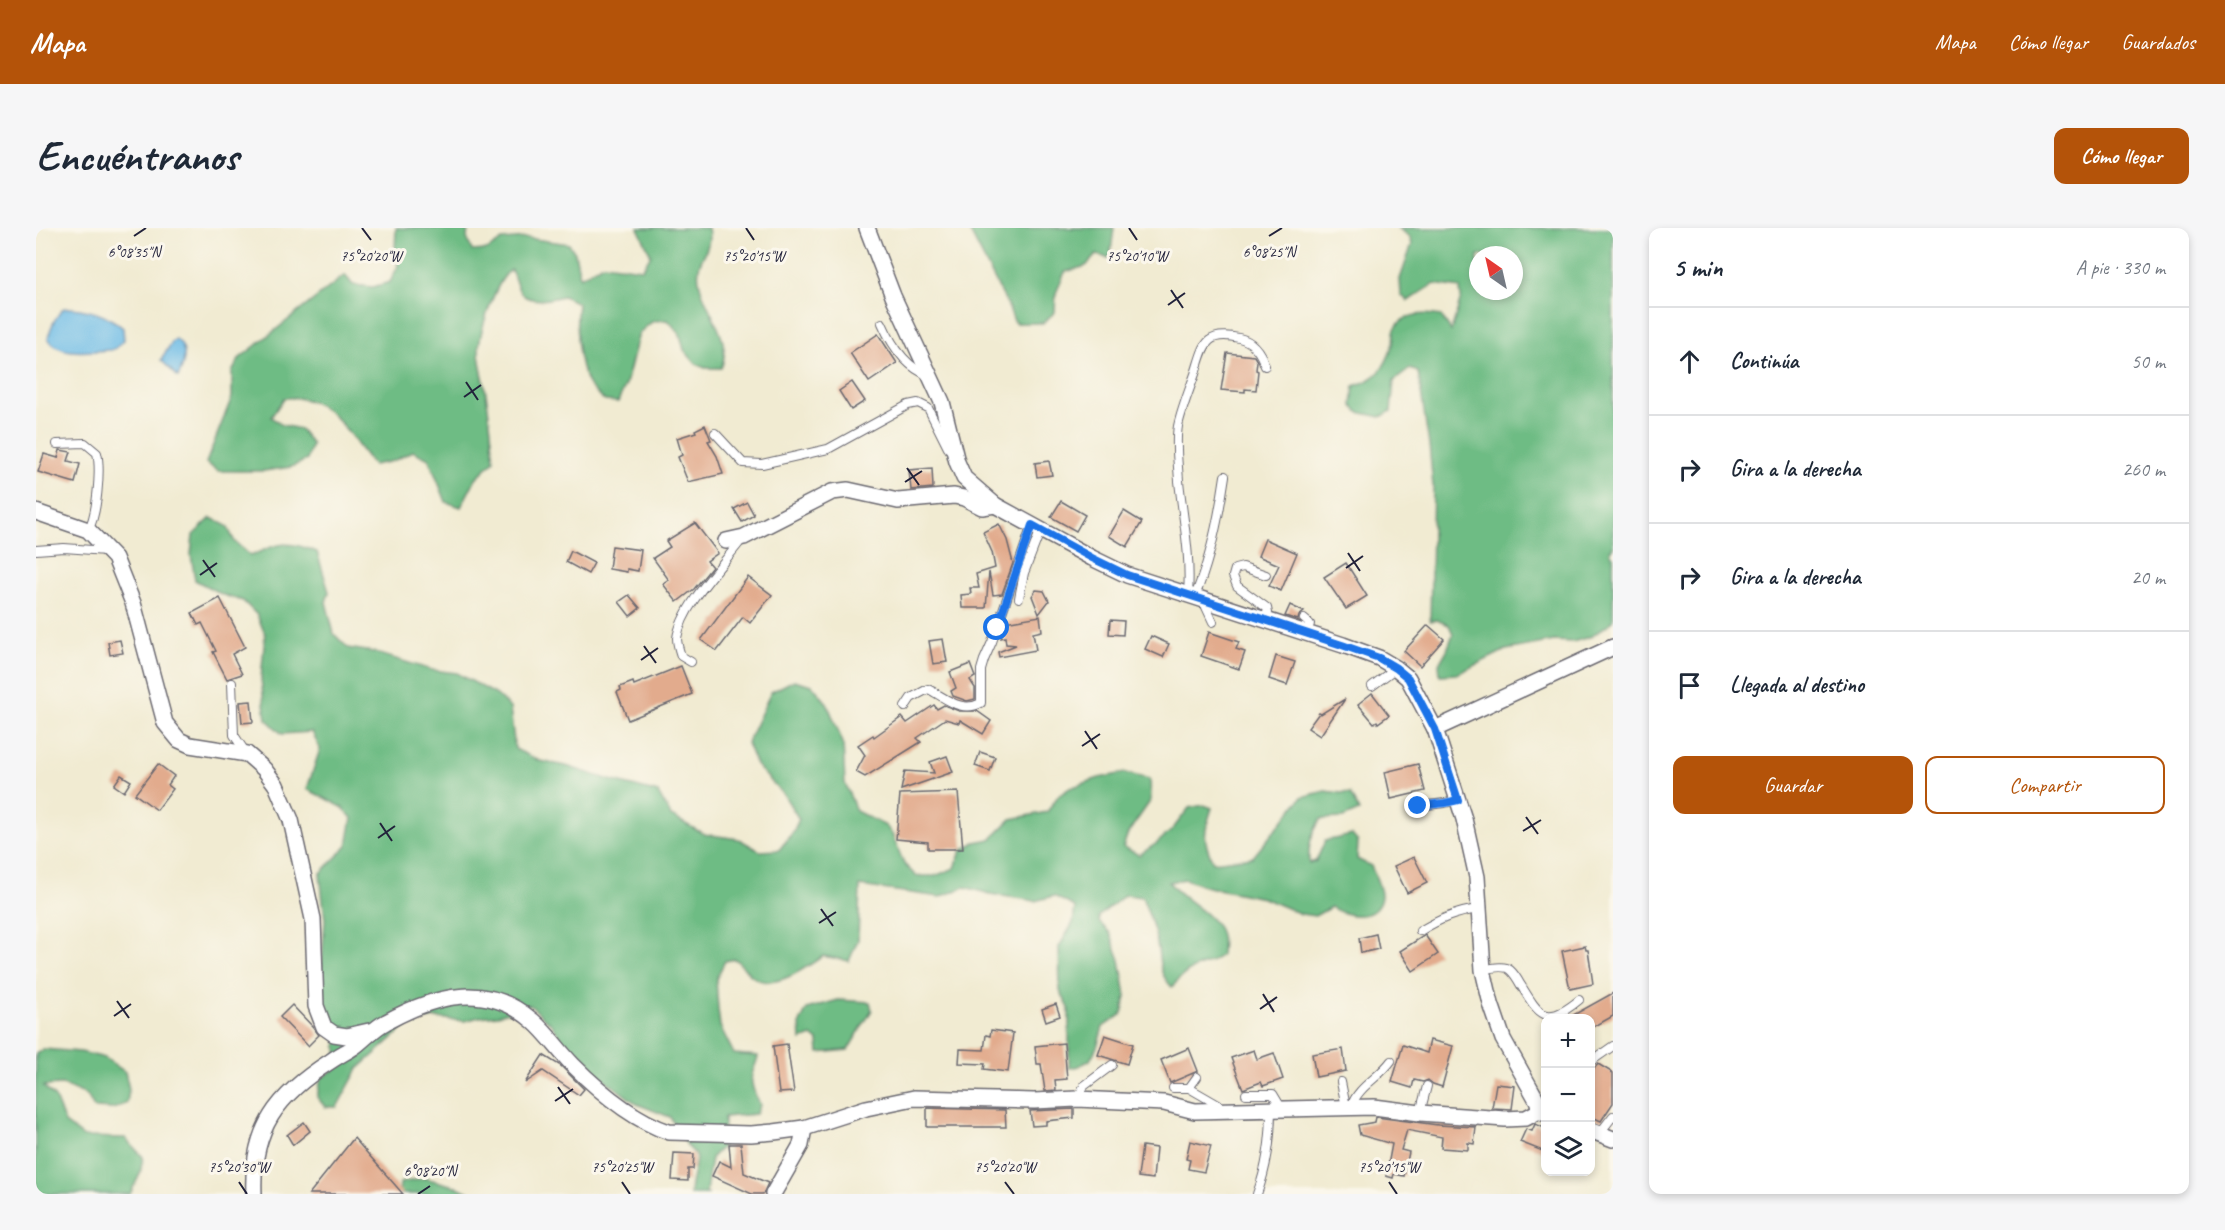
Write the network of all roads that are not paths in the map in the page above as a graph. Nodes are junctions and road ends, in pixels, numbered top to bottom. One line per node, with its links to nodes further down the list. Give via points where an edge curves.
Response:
1 (867, 228): 4 (street)
2 (882, 323): 4 (lane, via 911,367)
3 (1265, 366): 18 (lane, via 1247,341 1215,336 1203,350 1184,404 1177,453 1190,572)
4 (931, 377): 7 (street, via 942,402)
5 (715, 433): 7 (lane, via 743,463 762,464 828,449 918,403 928,408)
6 (57, 444): 12 (lane, via 84,443 97,453 94,519)
7 (957, 462): 9 (street, via 964,478)
8 (1225, 476): 18 (lane, via 1220,516)
9 (995, 505): 11 (street); 13 (street, via 982,507 954,496 897,501 848,490 832,492)
10 (36, 512): 12 (street)
11 (1036, 527): 18 (street, via 1127,575); 19 (lane); 27 (lane, via 984,660 981,704 960,706 928,689 911,698)
12 (88, 530): 16 (street)
13 (744, 537): 14 (street); 23 (lane, via 681,623 677,641 681,656)
14 (726, 541)
15 (36, 550): 16 (lane)
16 (110, 551): 29 (street, via 133,603 165,723 179,740 190,745)
17 (1266, 575): 20 (lane, via 1243,567 1235,569 1233,576 1237,586 1267,608)
18 (1197, 597): 20 (street); 21 (lane)
19 (1019, 598)
20 (1266, 619): 24 (street, via 1306,626)
21 (1213, 622)
22 (1613, 648): 28 (street)
23 (690, 662)
24 (1396, 668): 26 (lane); 28 (street, via 1408,678)
25 (232, 683): 29 (lane, via 234,735)
26 (1372, 686)
27 (905, 707)
28 (1435, 729): 30 (street)
29 (247, 754): 36 (street, via 276,785 291,820 314,919 316,1006 324,1027 346,1036)
30 (1458, 800): 31 (lane); 32 (street, via 1477,877)
31 (1418, 806)
32 (1479, 909): 33 (lane, via 1442,917); 34 (street)
33 (1420, 931)
34 (1483, 970): 35 (lane, via 1506,968 1539,1012 1547,1016 1558,1016); 48 (street, via 1503,1039)
35 (1579, 1000)
36 (372, 1031): 55 (street, via 419,1006 459,995 484,996 501,1001 533,1021 598,1087 657,1128 669,1132 751,1134); 57 (street, via 297,1084 280,1103 260,1136 253,1168)
37 (1613, 1046): 38 (lane)
38 (1595, 1059)
39 (1391, 1061): 49 (lane, via 1383,1073 1356,1093)
40 (1112, 1065): 47 (lane, via 1084,1086)
41 (1197, 1077): 45 (lane)
42 (1341, 1082): 49 (lane)
43 (1427, 1086): 53 (lane)
44 (1173, 1088): 45 (lane)
45 (1189, 1088): 52 (lane)
46 (1246, 1094): 51 (lane, via 1273,1094)
47 (1077, 1099): 52 (street, via 1164,1103 1195,1111); 55 (street, via 914,1098)
48 (1541, 1104)
49 (1348, 1107): 51 (street); 53 (street)
50 (1541, 1107): 53 (street, via 1526,1118)
51 (1276, 1109): 52 (street); 59 (lane)
52 (1225, 1110)
53 (1420, 1113)
54 (1613, 1116): 56 (lane)
55 (804, 1128): 58 (street, via 801,1145)
56 (1601, 1134)
57 (254, 1194)
58 (772, 1194)
59 (1257, 1194)

